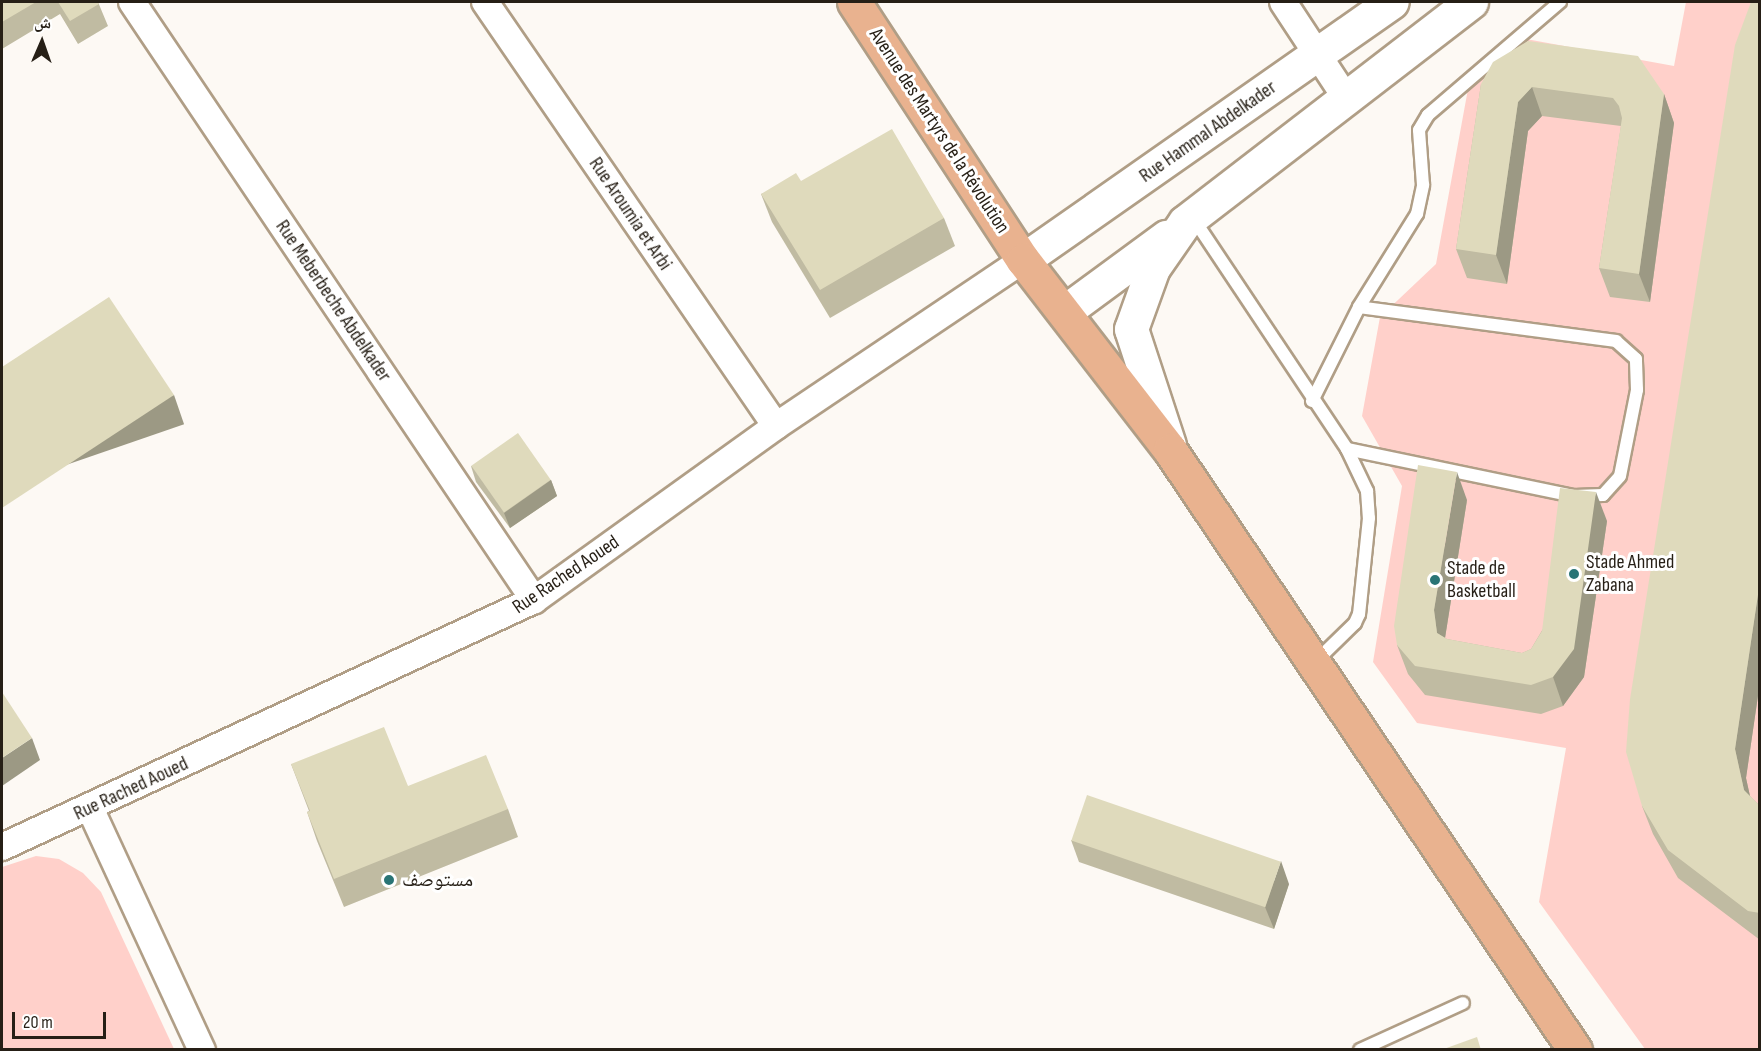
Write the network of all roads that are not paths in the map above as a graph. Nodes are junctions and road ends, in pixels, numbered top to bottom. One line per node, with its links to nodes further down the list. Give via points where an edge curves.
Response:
1 (132, 2): 18 (street, Rue Meberbeche Abdelkader)
2 (485, 2): 15 (street, Rue Aroumia et Arbi)
3 (854, 2): 11 (main road, Avenue des Martyrs de la Révolution)
4 (1283, 2): 8 (street)
5 (1392, 2): 8 (street, Rue Hammal Abdelkader)
6 (1471, 2): 9 (street)
7 (1560, 2): 12 (lane, via 1428,115 1419,130 1423,185 1417,214)
8 (1319, 54): 9 (street); 11 (street, Rue Hammal Abdelkader)
9 (1346, 98): 10 (street)
10 (1189, 220): 13 (street); 14 (lane); 17 (street, via 1153,267 1131,329)
11 (1023, 260): 13 (main road, Avenue des Martyrs de la Révolution); 15 (street, Rue Rached Aoued)
12 (1359, 307): 14 (lane); 16 (lane, via 1616,341 1636,358 1637,390 1620,476 1603,495 1574,496)
13 (1064, 312): 17 (main road, Avenue des Martyrs de la Révolution)
14 (1312, 401): 16 (lane)
15 (776, 426): 18 (street, Rue Rached Aoued)
16 (1347, 449): 19 (lane, via 1366,490 1369,518 1359,614 1355,623)
17 (1170, 450): 19 (main road, Avenue des Martyrs de la Révolution)
18 (534, 600): 20 (street, Rue Rached Aoued)
19 (1314, 663): 23 (main road, Avenue des Martyrs de la Révolution)
20 (90, 808): 21 (street, Rue Rached Aoued); 24 (street)
21 (2, 847)
22 (1463, 1003): 25 (lane)
23 (1568, 1047)
24 (202, 1050)
25 (1360, 1050)

